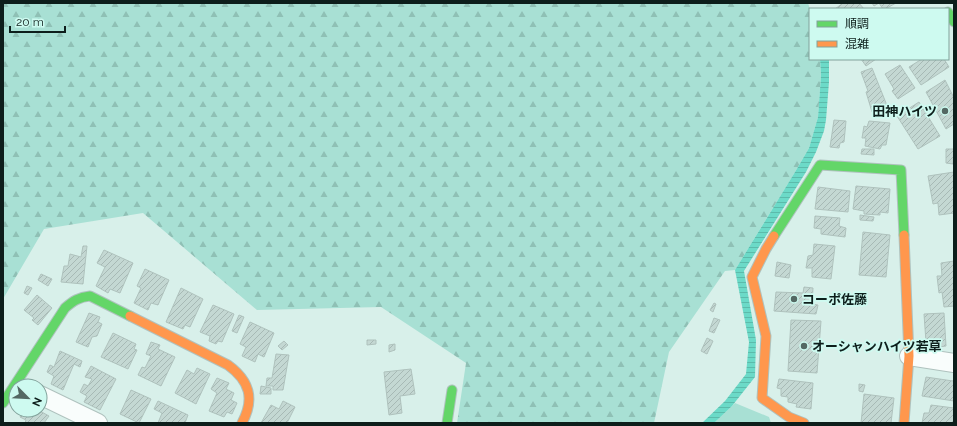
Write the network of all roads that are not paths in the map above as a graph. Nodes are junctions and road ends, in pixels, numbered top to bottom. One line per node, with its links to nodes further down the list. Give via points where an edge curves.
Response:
1 (909, 356): 2 (street); 6 (street, via 901,170 820,164 766,249 752,277 766,336 762,398); 10 (street)
2 (954, 363)
3 (23, 378): 8 (street, via 65,308 72,300 90,296 228,364 238,372 246,382 250,397 248,411)
4 (452, 390): 9 (street)
5 (48, 399): 7 (street)
6 (793, 421)
7 (98, 423)
8 (242, 423)
9 (447, 423)
10 (904, 423)

